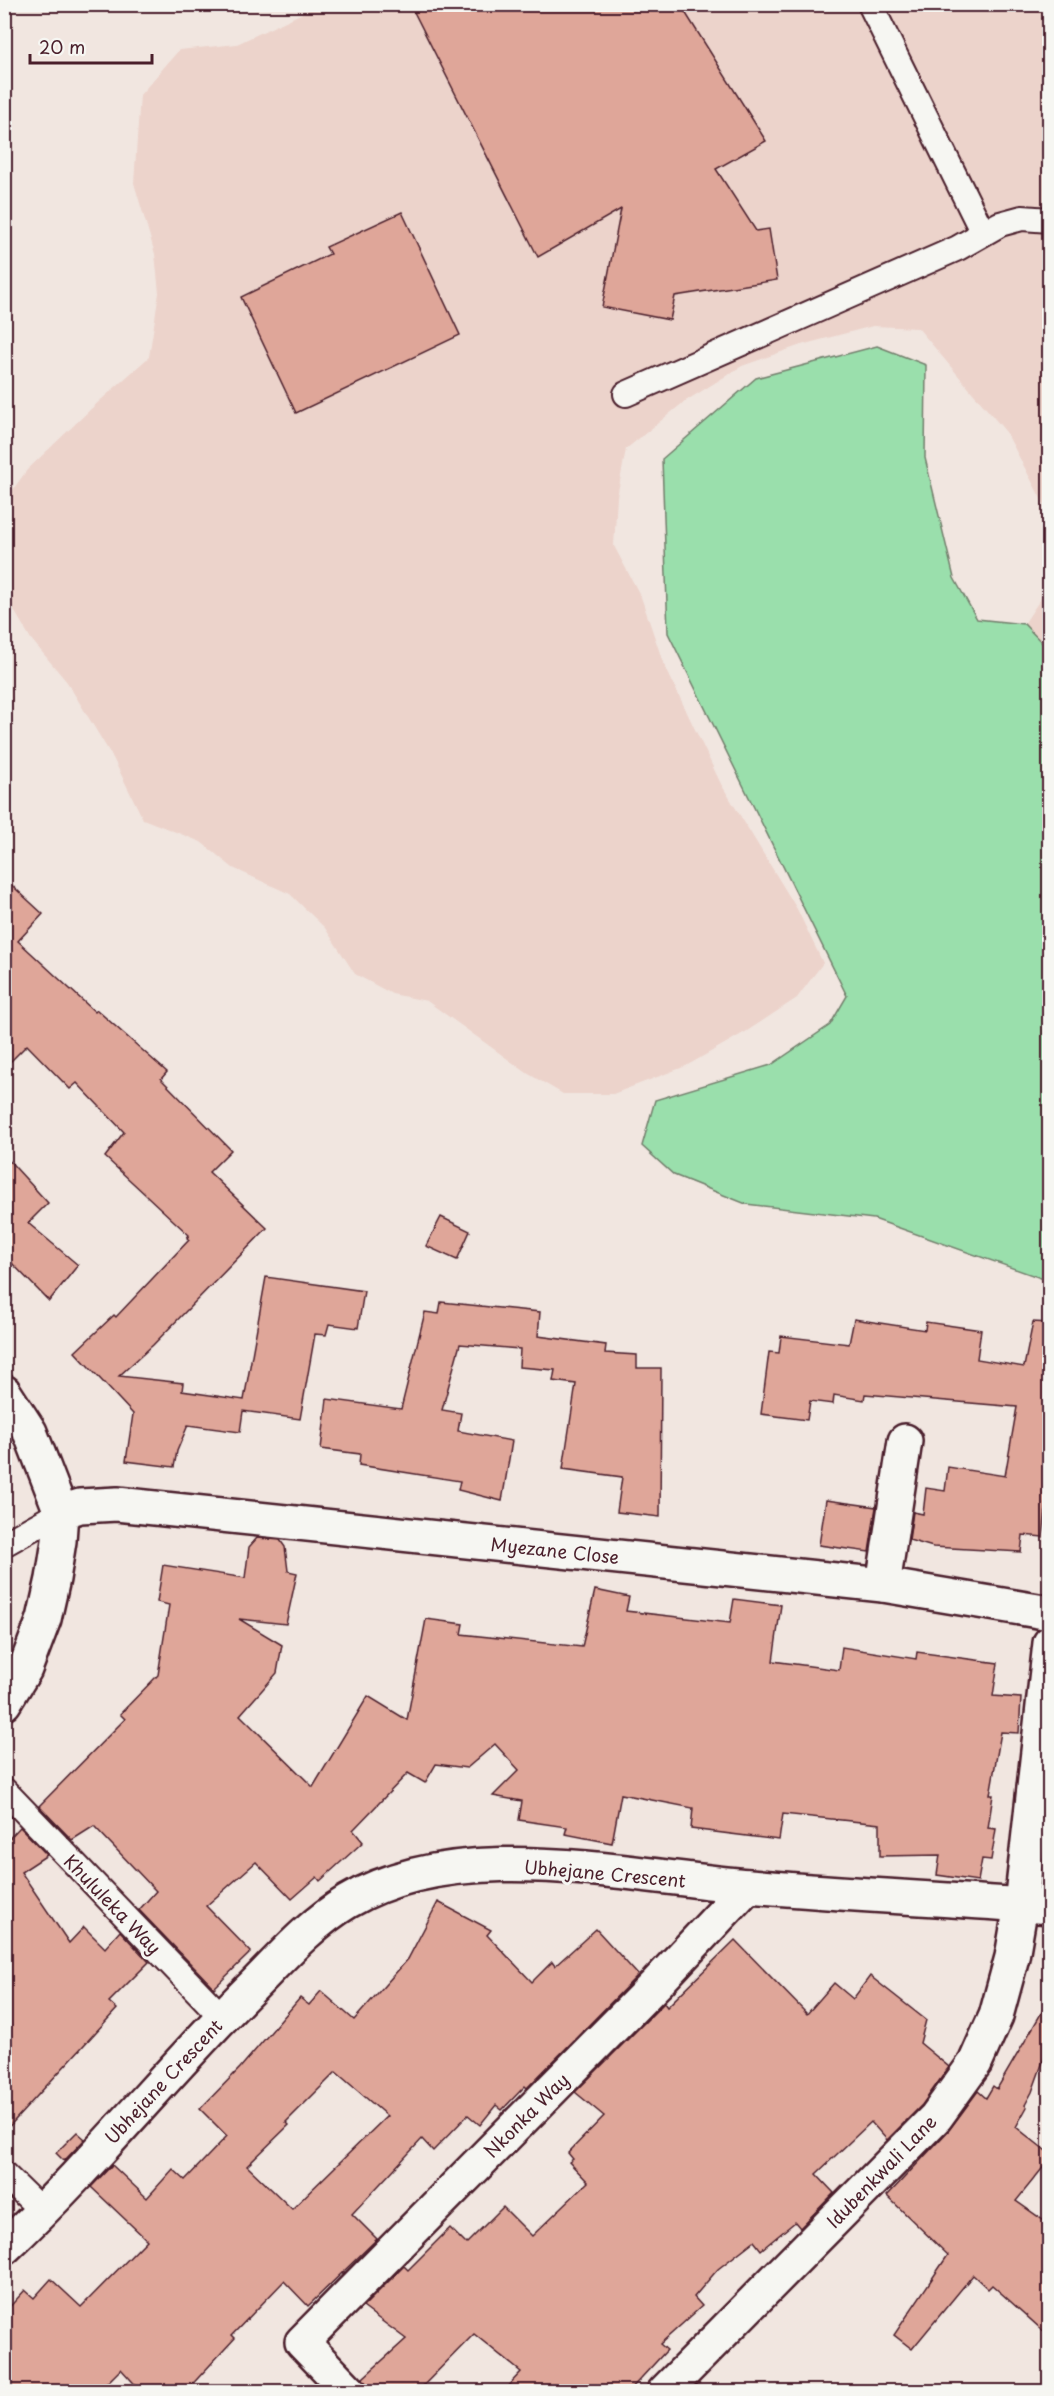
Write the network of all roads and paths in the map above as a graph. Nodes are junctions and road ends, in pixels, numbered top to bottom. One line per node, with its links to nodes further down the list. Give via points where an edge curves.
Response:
1 (870, 4): 3 (lane)
2 (1050, 220): 3 (lane, via 1022,218)
3 (983, 233): 4 (lane, via 958,248)
4 (626, 394)
5 (4, 1392): 7 (street, via 30,1432)
6 (905, 1441): 9 (street)
7 (61, 1512): 8 (lane); 9 (street, Myezane Close, via 80,1506 117,1504); 12 (street, via 44,1619 25,1669)
8 (4, 1544)
9 (883, 1585): 10 (street, Myezane Close)
10 (1050, 1612)
11 (1050, 1643): 15 (street)
12 (4, 1703)
13 (4, 1790): 16 (lane, Khululeka Way)
14 (748, 1886): 15 (street, Ubhejane Crescent); 16 (street, Ubhejane Crescent, via 544,1864 422,1873 388,1882 346,1902 307,1932); 20 (street, Nkonka Way, via 302,2342)
15 (1035, 1906): 21 (street, Idubenkwali Lane, via 1012,1957 996,2016 975,2063 936,2117)
16 (222, 2017): 18 (street, Ubhejane Crescent)
17 (4, 2174): 18 (lane)
18 (43, 2212): 19 (street, Ubhejane Crescent)
19 (4, 2248)
20 (350, 2391)
21 (663, 2391)

